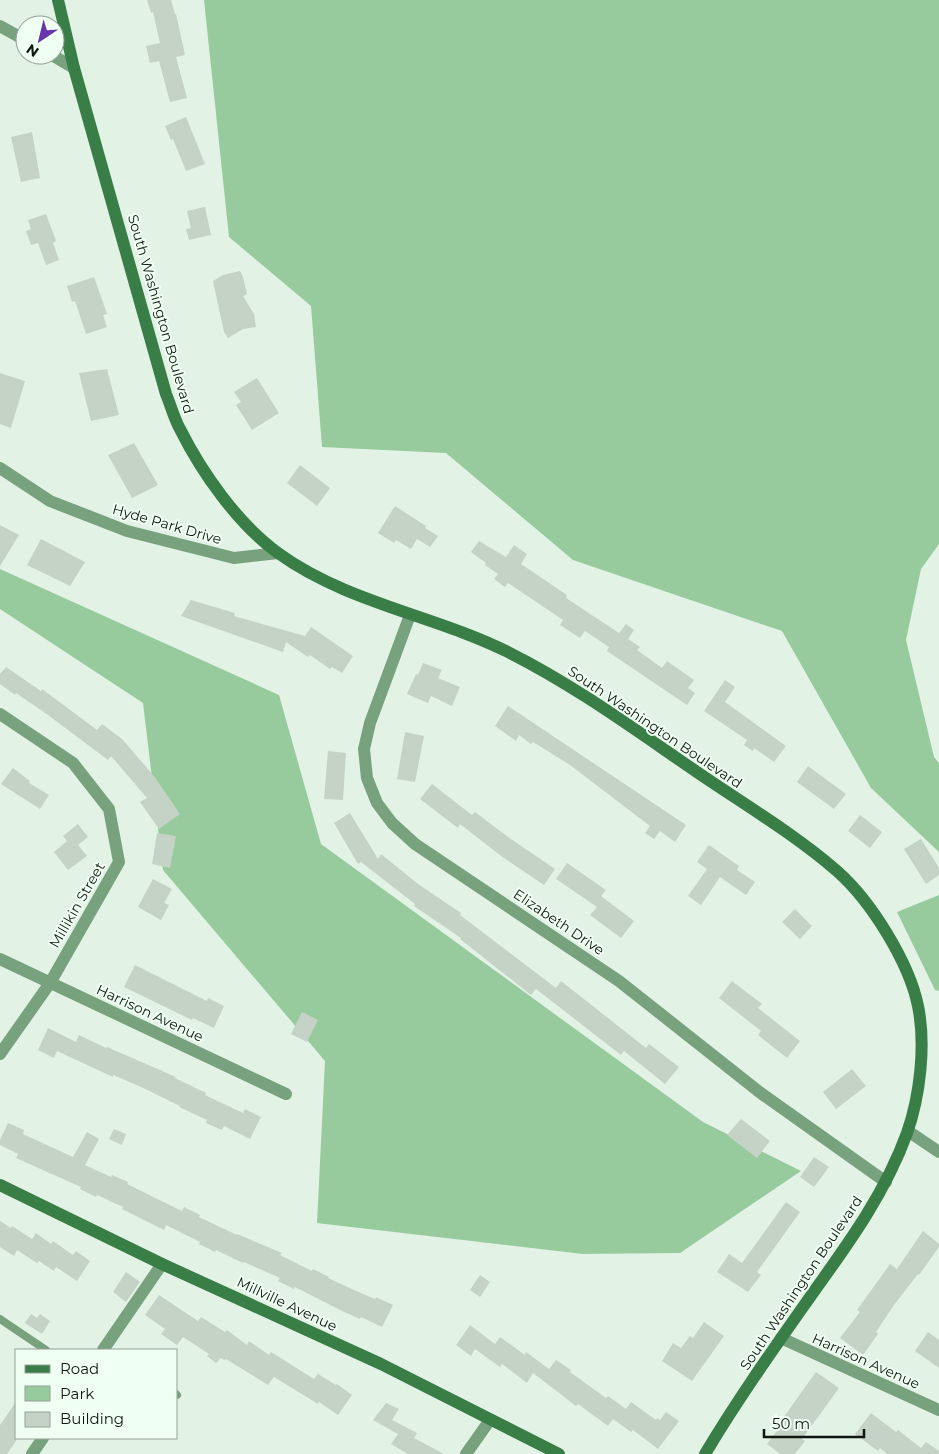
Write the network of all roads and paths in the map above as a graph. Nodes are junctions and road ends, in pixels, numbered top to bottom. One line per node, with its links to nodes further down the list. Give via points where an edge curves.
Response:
1 (58, 0): 5 (street, South Washington Boulevard)
2 (0, 26): 3 (street)
3 (15, 34)
4 (65, 63): 5 (street)
5 (74, 68): 7 (street, South Washington Boulevard, via 166,394 179,428 227,502)
6 (0, 468): 7 (street, Hyde Park Drive, via 50,501 127,531 234,558)
7 (278, 553): 8 (street, South Washington Boulevard, via 324,580)
8 (410, 615): 14 (street, South Washington Boulevard, via 508,652 590,699 798,841 839,873 872,910 902,959 918,1005 923,1052); 16 (street, Elizabeth Drive, via 370,723 364,749 367,778 377,802 392,823 415,844 619,981 762,1094)
9 (0, 714): 11 (street, Millikin Street, via 73,763 109,809 118,862)
10 (0, 959): 11 (street, Harrison Avenue)
11 (50, 983): 12 (street, Millikin Street); 13 (street, Harrison Avenue)
12 (0, 1054)
13 (286, 1094)
14 (908, 1131): 15 (street); 16 (street, South Washington Boulevard)
15 (939, 1152)
16 (886, 1182): 20 (street, South Washington Boulevard, via 861,1226)
17 (0, 1185): 18 (street, Millville Avenue)
18 (162, 1264): 22 (street); 24 (street, Millville Avenue, via 381,1364)
19 (0, 1320): 21 (lane)
20 (781, 1338): 23 (street, Harrison Avenue); 29 (street, South Washington Boulevard)
21 (44, 1349)
22 (107, 1349)
23 (939, 1410)
24 (490, 1420): 27 (street); 28 (street, Millville Avenue)
25 (42, 1439): 26 (street)
26 (32, 1454)
27 (466, 1454)
28 (560, 1454)
29 (705, 1454)

